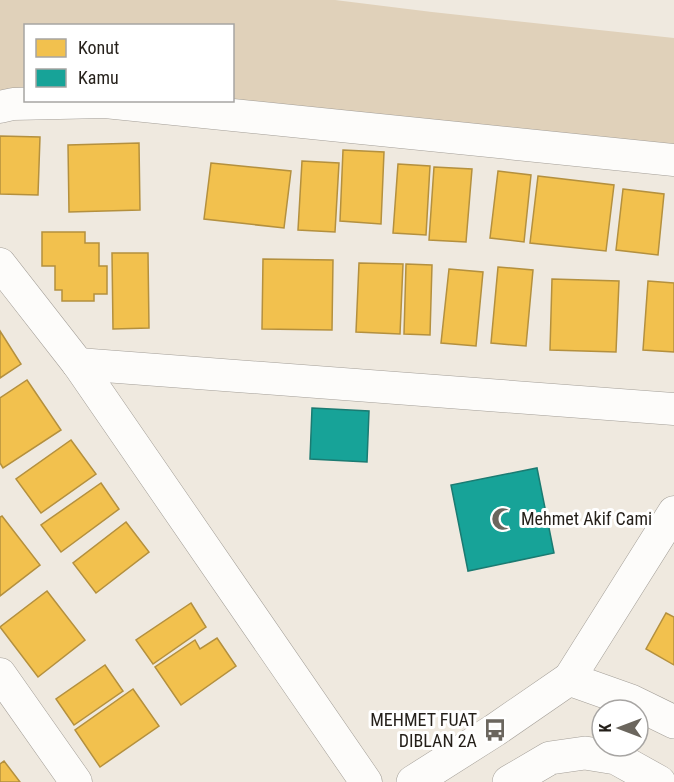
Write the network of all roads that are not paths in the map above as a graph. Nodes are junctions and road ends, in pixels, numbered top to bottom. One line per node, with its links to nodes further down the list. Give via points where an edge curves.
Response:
1 (0, 106): 2 (street, via 105,102)
2 (674, 160)
3 (0, 264): 4 (street)
4 (78, 364): 5 (street); 11 (street)
5 (674, 409)
6 (674, 512): 8 (street)
7 (0, 674): 10 (street)
8 (569, 679): 9 (main road, via 631,701); 12 (main road)
9 (674, 722)
10 (76, 782)
11 (366, 782)
12 (413, 782)
13 (509, 782): 14 (main road, via 550,758 585,753 616,758)
14 (659, 782)

